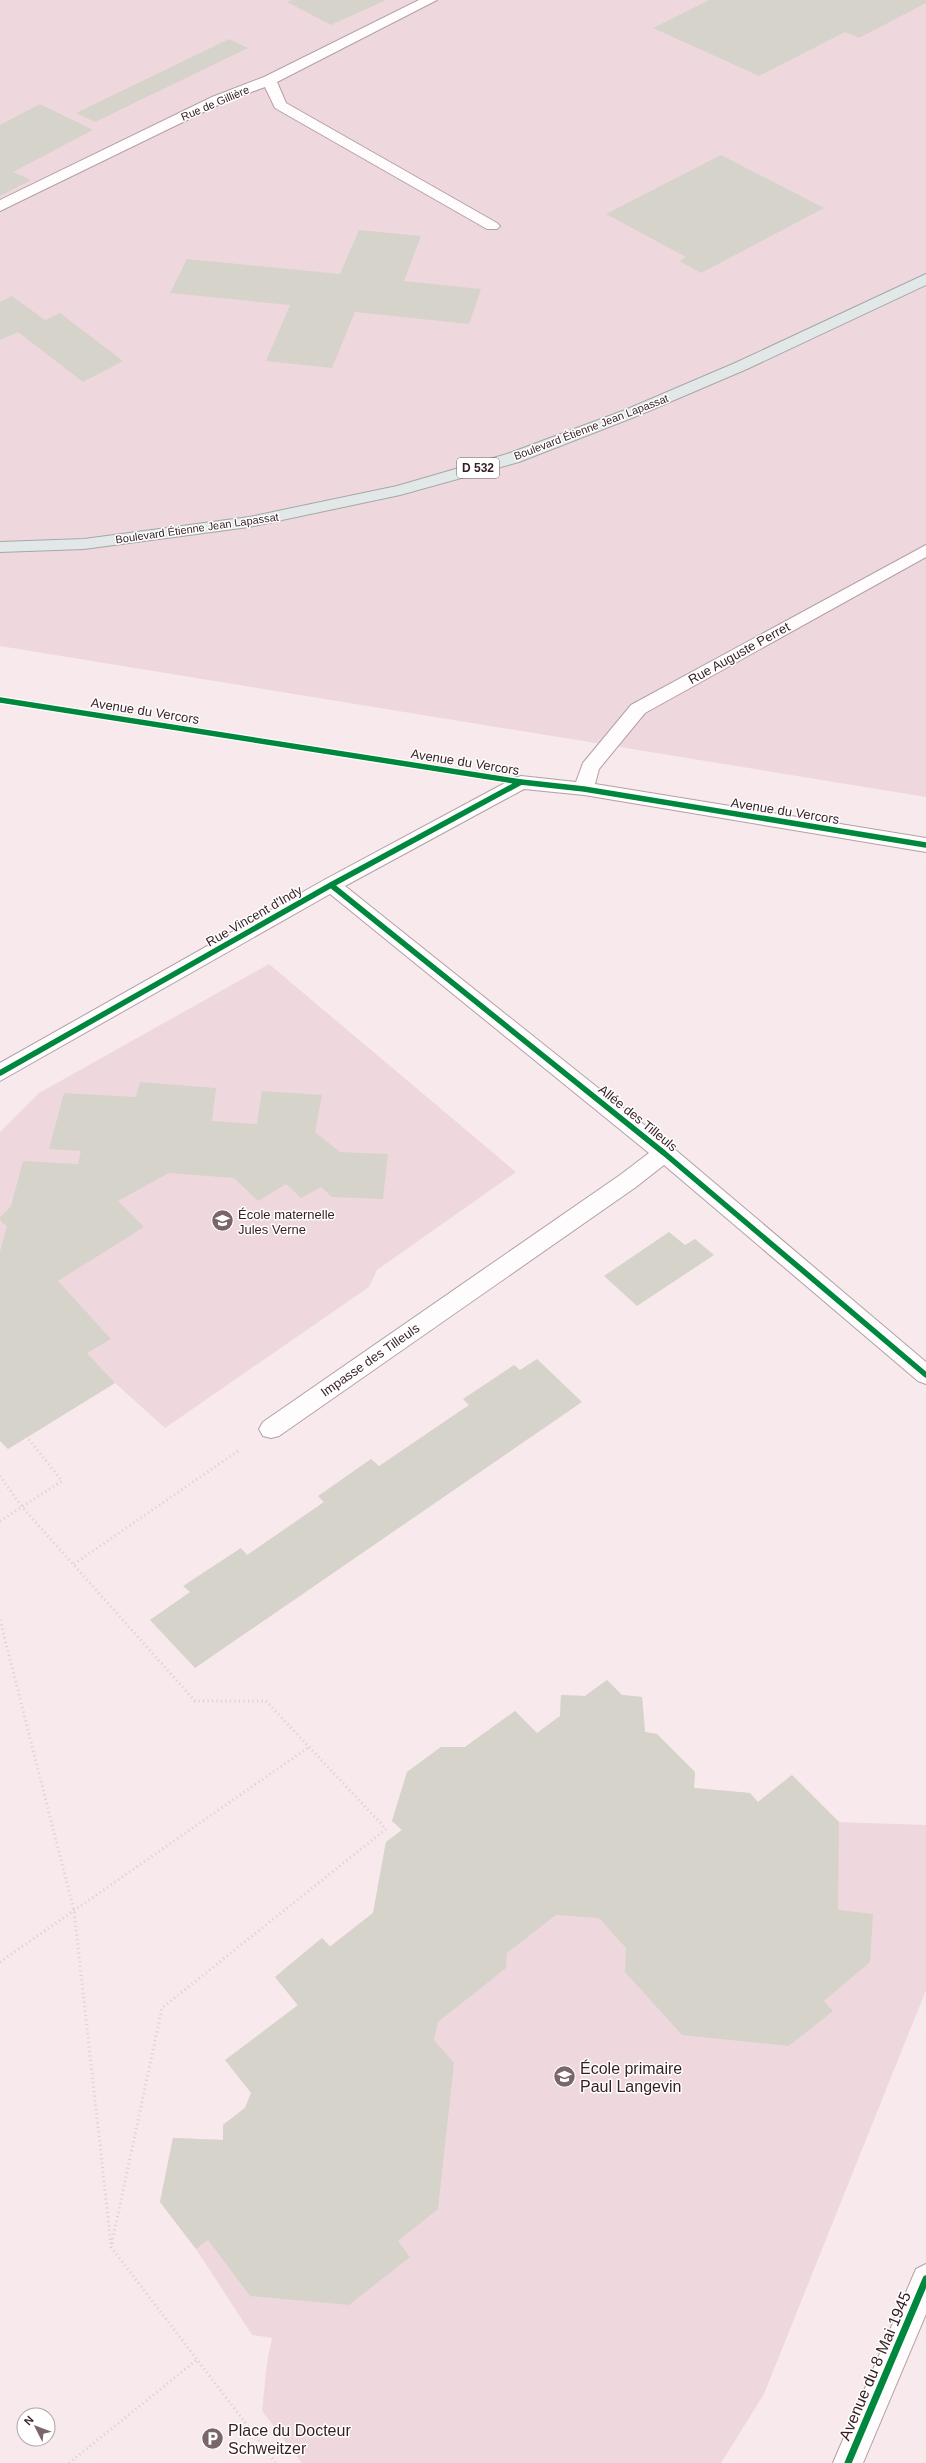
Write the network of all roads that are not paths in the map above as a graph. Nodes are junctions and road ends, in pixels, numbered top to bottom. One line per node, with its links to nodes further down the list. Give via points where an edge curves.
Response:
1 (430, 0): 2 (street, Rue de Gillière)
2 (269, 80): 3 (street, Rue de Gillière, via 217,100); 4 (street, via 280,105)
3 (0, 206)
4 (492, 226)
5 (926, 278): 6 (main road, Boulevard Étienne Jean Lapassat / D 532, via 741,366 631,413 513,458 400,490 249,522 84,544)
6 (0, 547)
7 (926, 550): 9 (street, Rue Auguste Perret, via 638,709 590,767)
8 (521, 782): 9 (street, Avenue du Vercors); 11 (street, Rue Vincent d'Indy)
9 (584, 789): 10 (street, Avenue du Vercors)
10 (926, 845)
11 (331, 884): 12 (street, Rue Vincent d'Indy); 13 (street, Allée des Tilleuls)
12 (0, 1072)
13 (664, 1153): 14 (street, Allée des Tilleuls); 15 (street, Impasse des Tilleuls, via 628,1181)
14 (926, 1375)
15 (271, 1428)
16 (926, 2279): 17 (street, Avenue du 8 Mai 1945)
17 (848, 2463)

